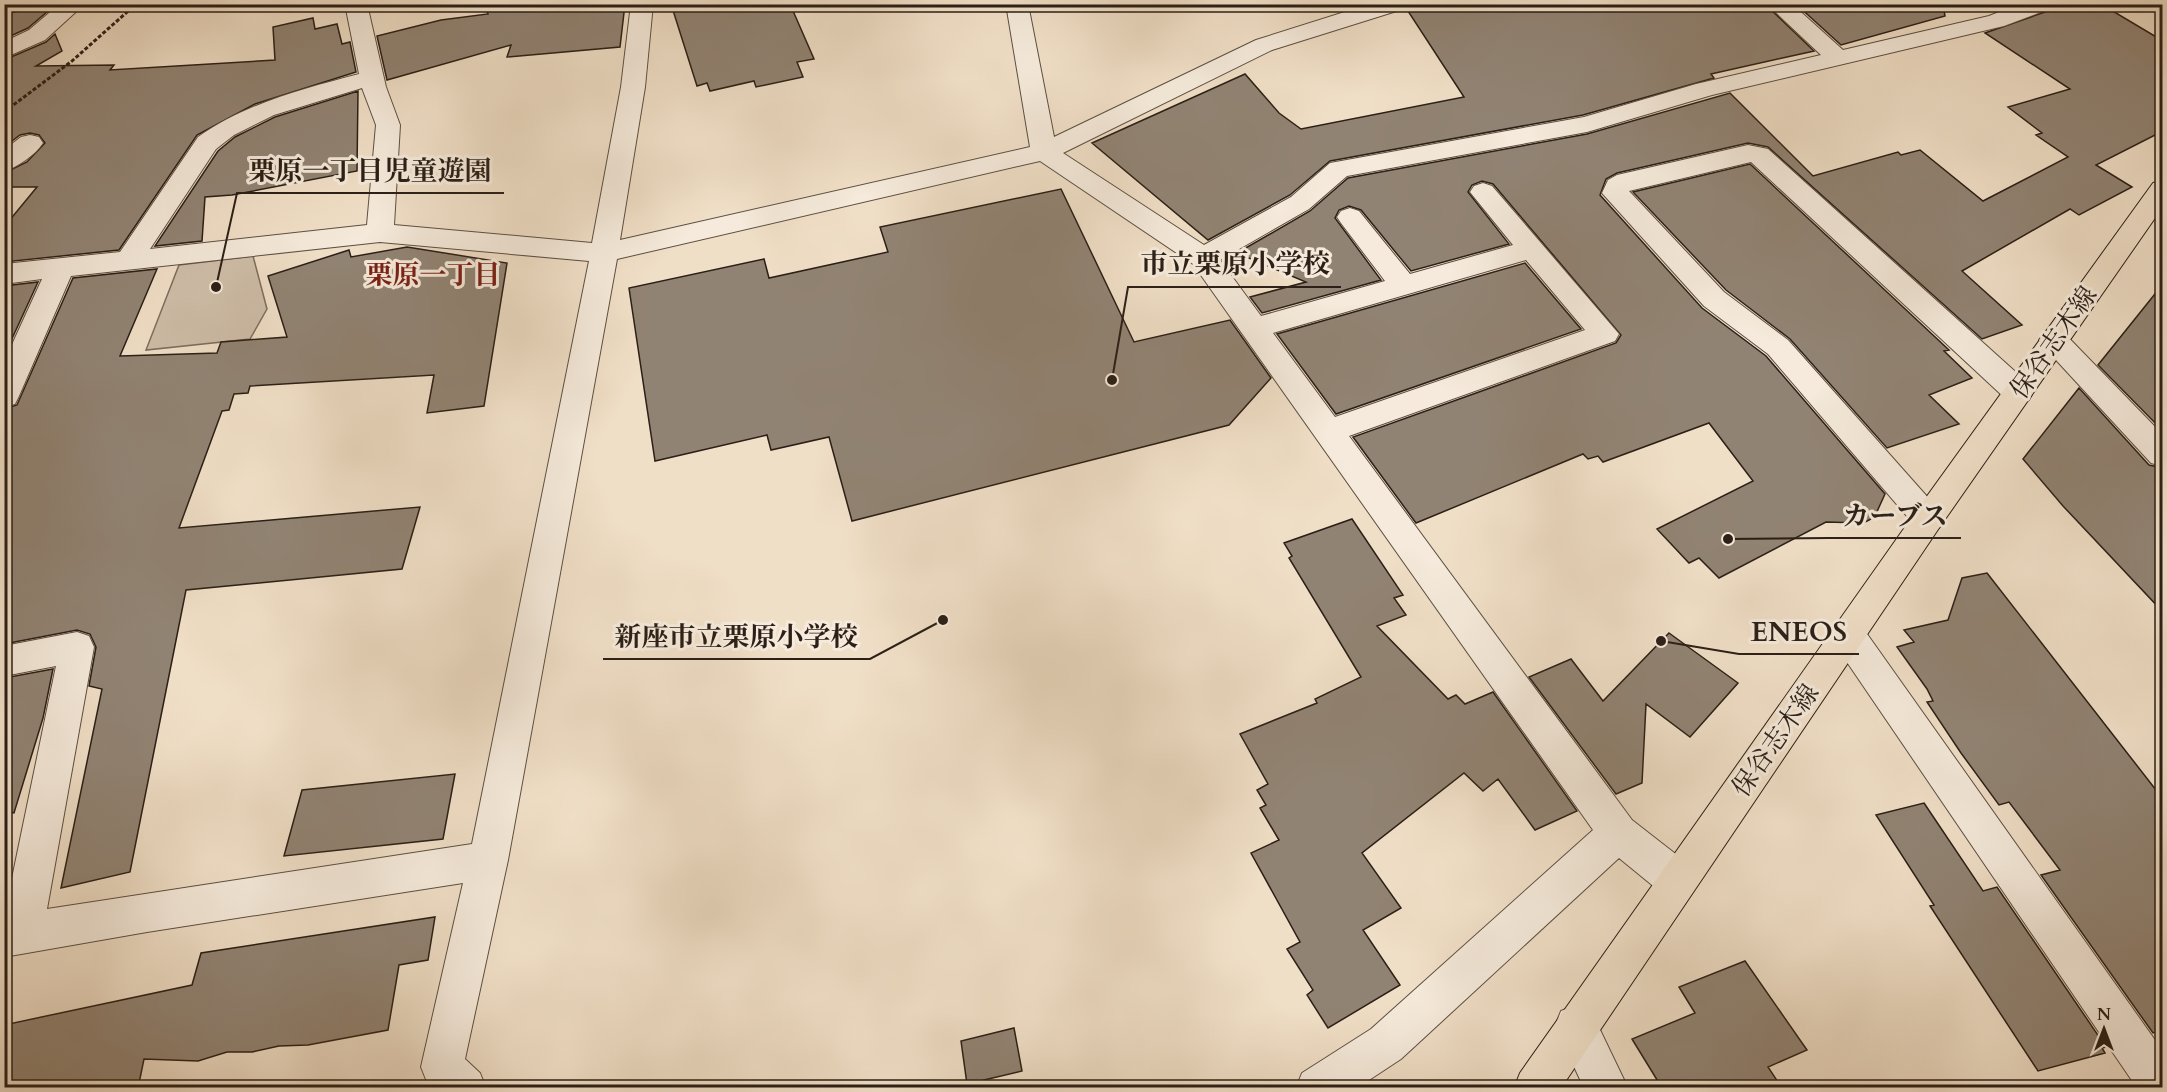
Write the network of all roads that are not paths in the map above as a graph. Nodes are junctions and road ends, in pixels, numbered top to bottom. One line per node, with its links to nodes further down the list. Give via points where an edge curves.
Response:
1 (67, 4): 8 (street, via 68,9 37,35)
2 (356, 4): 10 (street)
3 (642, 4): 19 (street, via 633,87)
4 (1017, 4): 12 (street)
5 (1395, 4): 12 (street, via 1264,45)
6 (1778, 4): 9 (street)
7 (2041, 4): 9 (street, via 1995,21)
8 (4, 51)
9 (1839, 58): 20 (street, via 1705,89 1587,124 1339,168 1300,203)
10 (372, 78): 17 (street, via 388,125); 21 (street, via 272,105 224,129 207,143)
11 (30, 143): 13 (street)
12 (1044, 152): 19 (street); 20 (street)
13 (4, 163)
14 (2163, 189): 26 (main road, 保谷志木線)
15 (1483, 192): 18 (street)
16 (1350, 217): 24 (street)
17 (380, 233): 19 (street); 21 (street)
18 (1532, 249): 24 (street); 29 (street, via 1605,333)
19 (604, 253): 35 (street)
20 (1203, 257): 25 (street)
21 (128, 261): 22 (street)
22 (61, 268): 23 (street); 28 (street)
23 (4, 274)
24 (1404, 286): 25 (street)
25 (1255, 328): 29 (street)
26 (2054, 340): 27 (main road, 保谷志木線); 30 (street)
27 (2018, 392): 31 (main road, 保谷志木線); 31 (street, via 1759,155 1748,153 1617,186 1615,193 1714,298 1778,347)
28 (4, 396)
29 (1328, 431): 34 (street)
30 (2163, 454)
31 (1928, 519): 32 (main road, 保谷志木線)
32 (1848, 635): 36 (main road, 保谷志木線); 40 (street)
33 (4, 661): 37 (street, via 77,647)
34 (1618, 833): 36 (street); 41 (street, via 1386,1044)
35 (488, 860): 37 (street); 39 (street)
36 (1677, 880): 38 (main road, 保谷志木線)
37 (13, 936)
38 (1576, 1026): 42 (main road, 保谷志木線); 43 (street)
39 (444, 1081)
40 (2163, 1086)
41 (1317, 1088)
42 (1535, 1088)
43 (1607, 1088)

